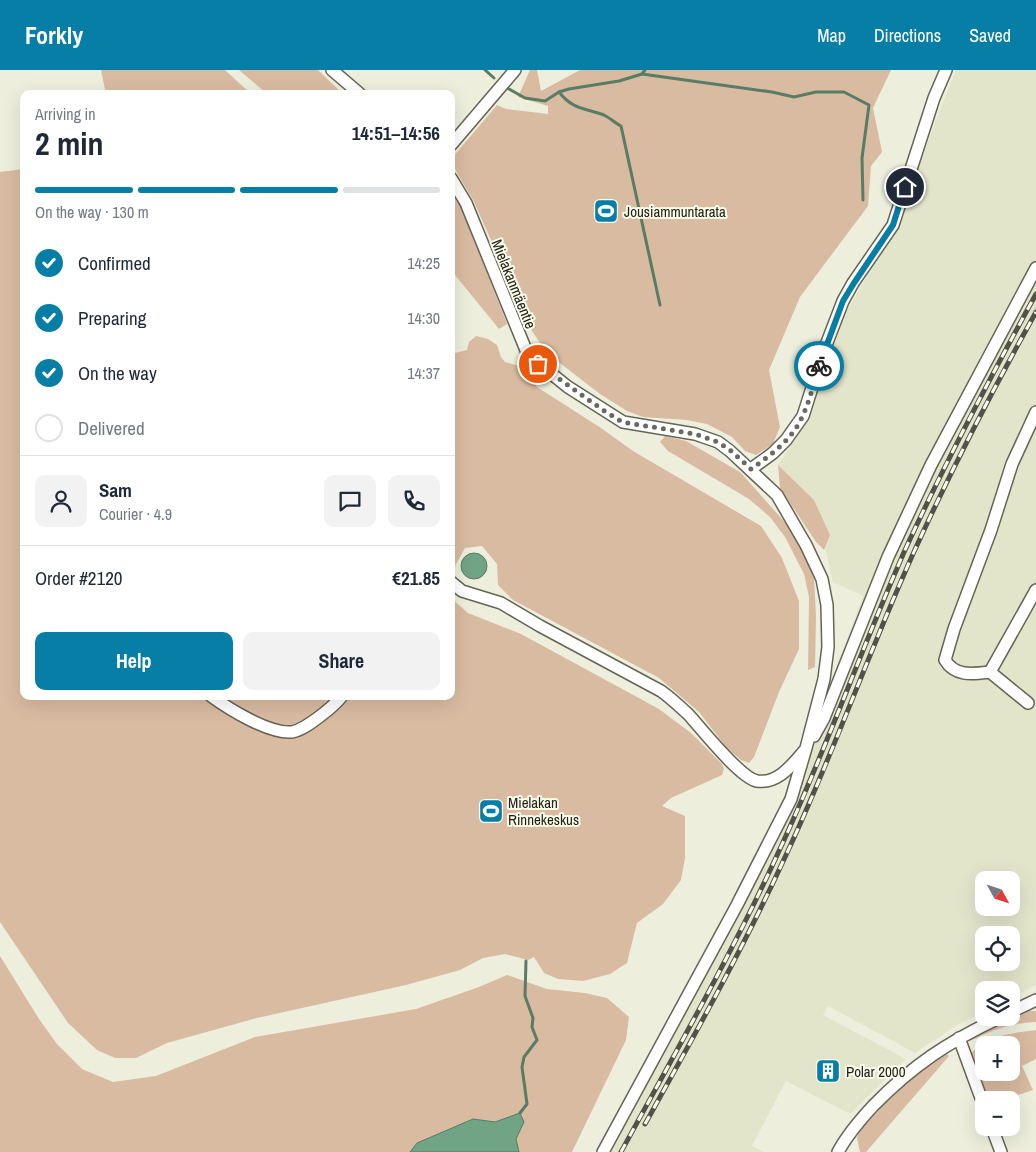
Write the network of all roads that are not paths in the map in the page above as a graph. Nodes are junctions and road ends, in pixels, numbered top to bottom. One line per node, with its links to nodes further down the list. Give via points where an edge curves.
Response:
1 (332, 70): 4 (street)
2 (515, 70): 5 (street)
3 (946, 70): 9 (street, via 893,225 843,301 803,416 773,454)
4 (355, 90)
5 (455, 141)
6 (455, 185): 9 (street, Mielakanmäentie, via 466,204 528,355 622,422 695,434 718,442)
7 (1036, 268): 16 (street, via 931,465 888,557 824,718)
8 (1036, 412): 12 (street, via 1012,464 945,660 949,667 959,672)
9 (751, 469): 16 (street, Mielakanmäentie, via 776,495 822,579 827,605 828,647 824,679)
10 (455, 585): 16 (street, via 501,603 661,691 676,702 749,778 757,781 772,779 785,772)
11 (1036, 590): 12 (street)
12 (990, 672): 15 (street)
13 (218, 700): 14 (street, via 242,715 282,732 294,732 308,725)
14 (339, 700)
15 (1028, 703)
16 (806, 748): 24 (street, via 791,799 769,844)
17 (1036, 1000): 18 (street)
18 (1020, 1008)
19 (983, 1026): 20 (street)
20 (959, 1038): 21 (street); 23 (street, via 904,1076 858,1123)
21 (978, 1091)
22 (995, 1136): 26 (street)
23 (839, 1148): 25 (street)
24 (603, 1152)
25 (851, 1152)
26 (1001, 1152)

